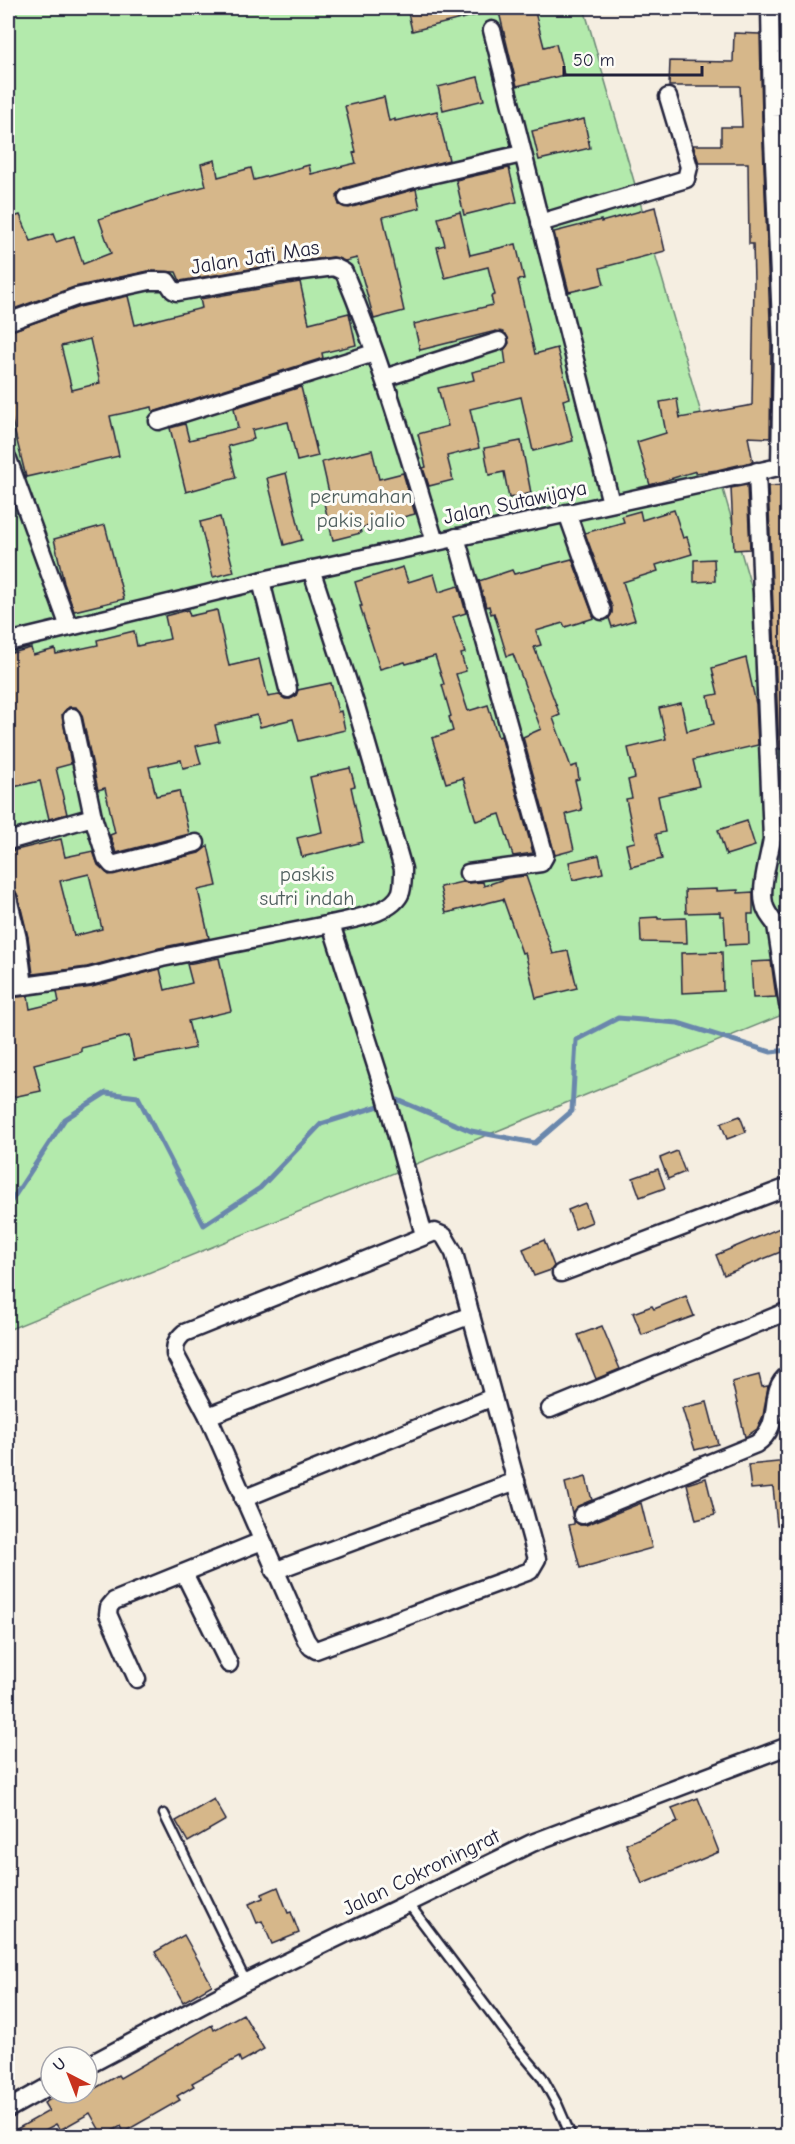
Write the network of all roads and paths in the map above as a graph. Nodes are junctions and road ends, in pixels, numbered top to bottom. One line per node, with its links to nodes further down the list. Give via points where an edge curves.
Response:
1 (770, 10): 13 (street)
2 (492, 30): 4 (street)
3 (668, 97): 6 (street, via 689,168 686,179)
4 (522, 154): 5 (street); 6 (street)
5 (347, 198)
6 (540, 223): 15 (street)
7 (8, 322): 9 (street, Jalan Jati Mas, via 76,297 150,281 167,281 177,292 334,267 344,272)
8 (499, 341): 10 (street)
9 (374, 353): 10 (street, Jalan Jati Mas); 11 (street)
10 (384, 378): 18 (street, Jalan Jati Mas)
11 (158, 421)
12 (8, 459): 22 (street)
13 (784, 465): 14 (street, Jalan Sutawijaya)
14 (757, 471): 15 (street, Jalan Sutawijaya); 32 (street, via 772,839 763,892 764,903)
15 (611, 503): 16 (street, Jalan Sutawijaya)
16 (567, 513): 17 (street, Jalan Sutawijaya); 21 (street)
17 (456, 537): 18 (street, Jalan Sutawijaya); 29 (street, via 545,856 541,863)
18 (435, 542): 19 (street, Jalan Sutawijaya)
19 (311, 569): 20 (street, Jalan Sutawijaya); 31 (street, via 403,868 400,894 392,903 381,911)
20 (261, 581): 22 (street, Jalan Sutawijaya); 24 (street)
21 (602, 611)
22 (69, 627): 23 (street, Jalan Sutawijaya)
23 (8, 642)
24 (288, 689)
25 (72, 717): 26 (street)
26 (93, 818): 27 (street); 28 (street, via 112,865)
27 (8, 841)
28 (196, 843)
29 (468, 873)
30 (8, 898): 33 (street, via 18,939)
31 (331, 924): 33 (street, via 162,958 90,977); 36 (street, via 386,1097)
32 (782, 924): 34 (street)
33 (12, 988)
34 (788, 1005)
35 (788, 1187): 37 (street)
36 (424, 1235): 39 (street, via 435,1232 444,1236 454,1253); 43 (street, via 177,1338 175,1354)
37 (561, 1273)
38 (788, 1311): 42 (street)
39 (471, 1315): 41 (street); 43 (street)
40 (788, 1376): 46 (street, via 778,1390 766,1438)
41 (493, 1397): 44 (street); 45 (street)
42 (550, 1409)
43 (208, 1416): 45 (street)
44 (516, 1481): 48 (street); 48 (street, via 537,1559 530,1571 316,1650 306,1640)
45 (243, 1499): 47 (street)
46 (582, 1515)
47 (262, 1541): 48 (street); 49 (street)
48 (274, 1571)
49 (184, 1573): 50 (street); 51 (street, via 114,1601 109,1607 108,1614)
50 (230, 1664)
51 (137, 1679)
52 (788, 1746): 54 (street, Jalan Cokroningrat, via 532,1843)
53 (164, 1814): 55 (lane)
54 (408, 1903): 55 (street, Jalan Cokroningrat); 59 (lane, via 542,2077)
55 (246, 1982): 56 (street, Jalan Cokroningrat)
56 (99, 2060)
57 (39, 2092): 58 (street)
58 (8, 2109)
59 (571, 2136)

